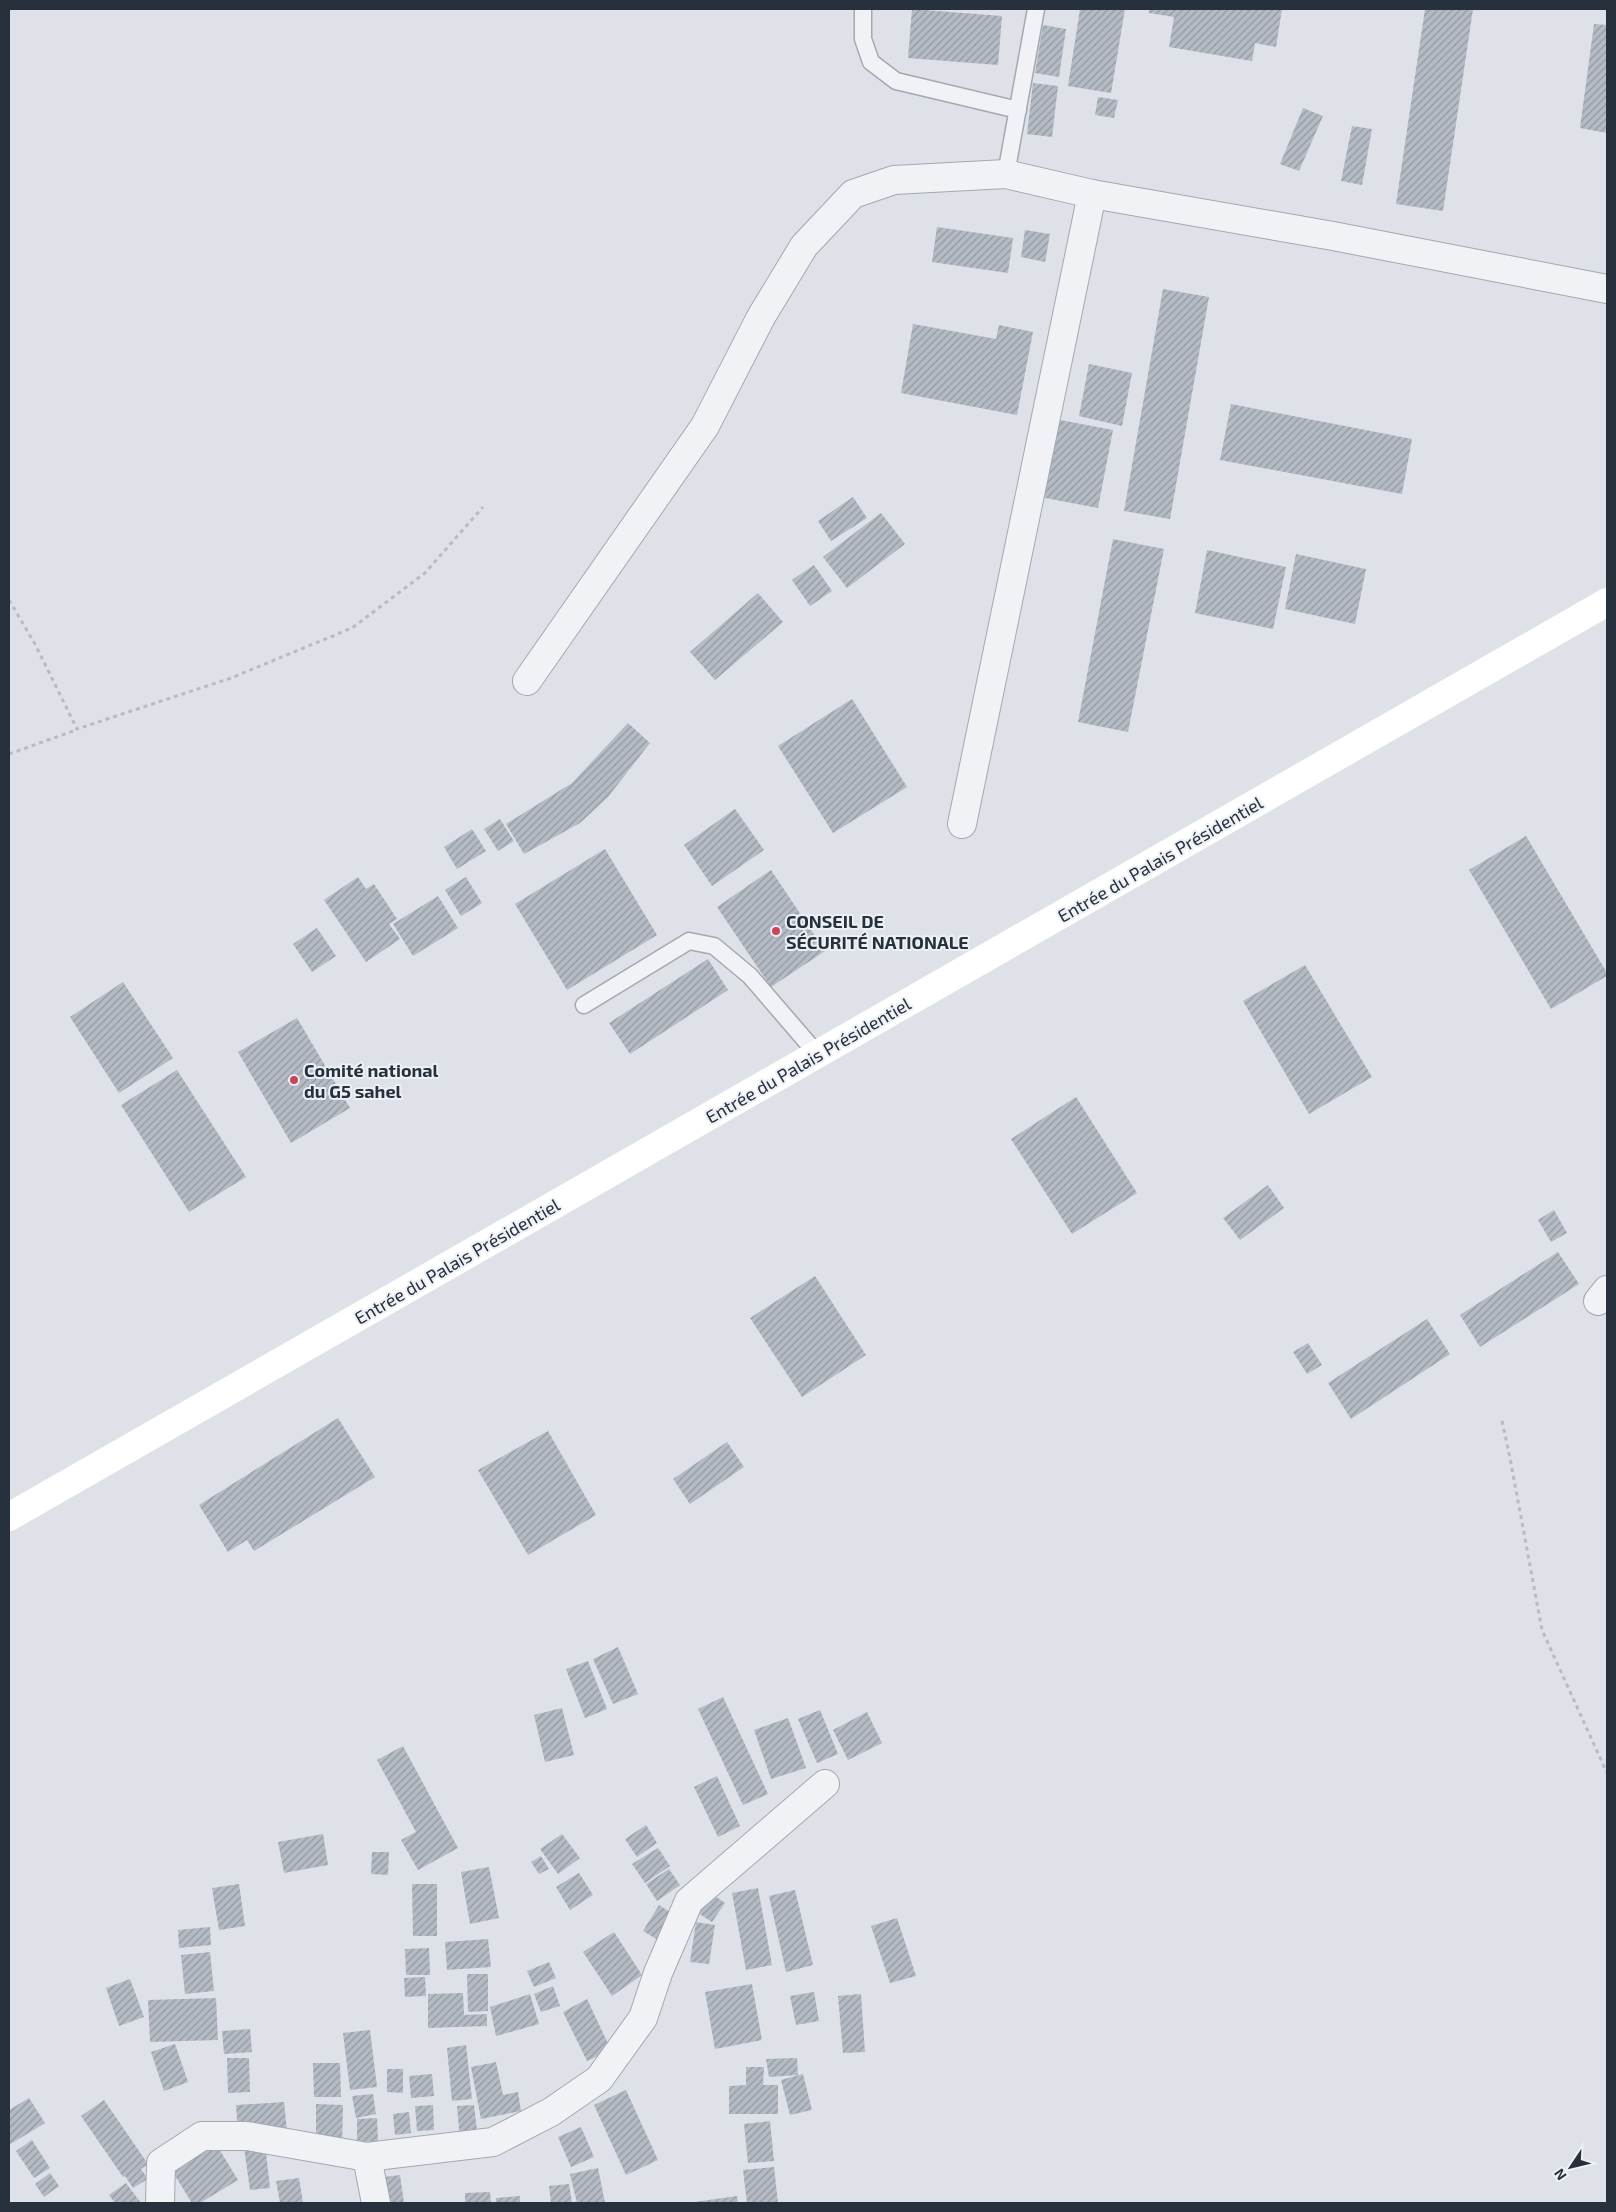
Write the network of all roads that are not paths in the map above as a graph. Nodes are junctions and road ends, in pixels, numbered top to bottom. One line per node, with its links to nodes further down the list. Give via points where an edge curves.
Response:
1 (863, 9): 3 (lane, via 862,39 871,62 896,82)
2 (1036, 9): 3 (lane)
3 (1018, 110): 4 (lane)
4 (1006, 174): 5 (street); 8 (street, via 894,180 853,194 810,239 761,317 705,426)
5 (1092, 194): 6 (street); 9 (street)
6 (1607, 289)
7 (1607, 602): 11 (street, Entrée du Palais Présidentiel)
8 (527, 681)
9 (962, 824)
10 (584, 1005): 11 (lane, via 689,942 714,946 750,976)
11 (818, 1055): 12 (street, Entrée du Palais Présidentiel)
12 (9, 1517)
13 (825, 1784): 14 (street, via 689,1901 658,1973 643,2018 599,2079 551,2112 493,2142)
14 (367, 2157): 15 (street, via 247,2136 202,2136 161,2163); 16 (street)
15 (160, 2203)
16 (376, 2203)

